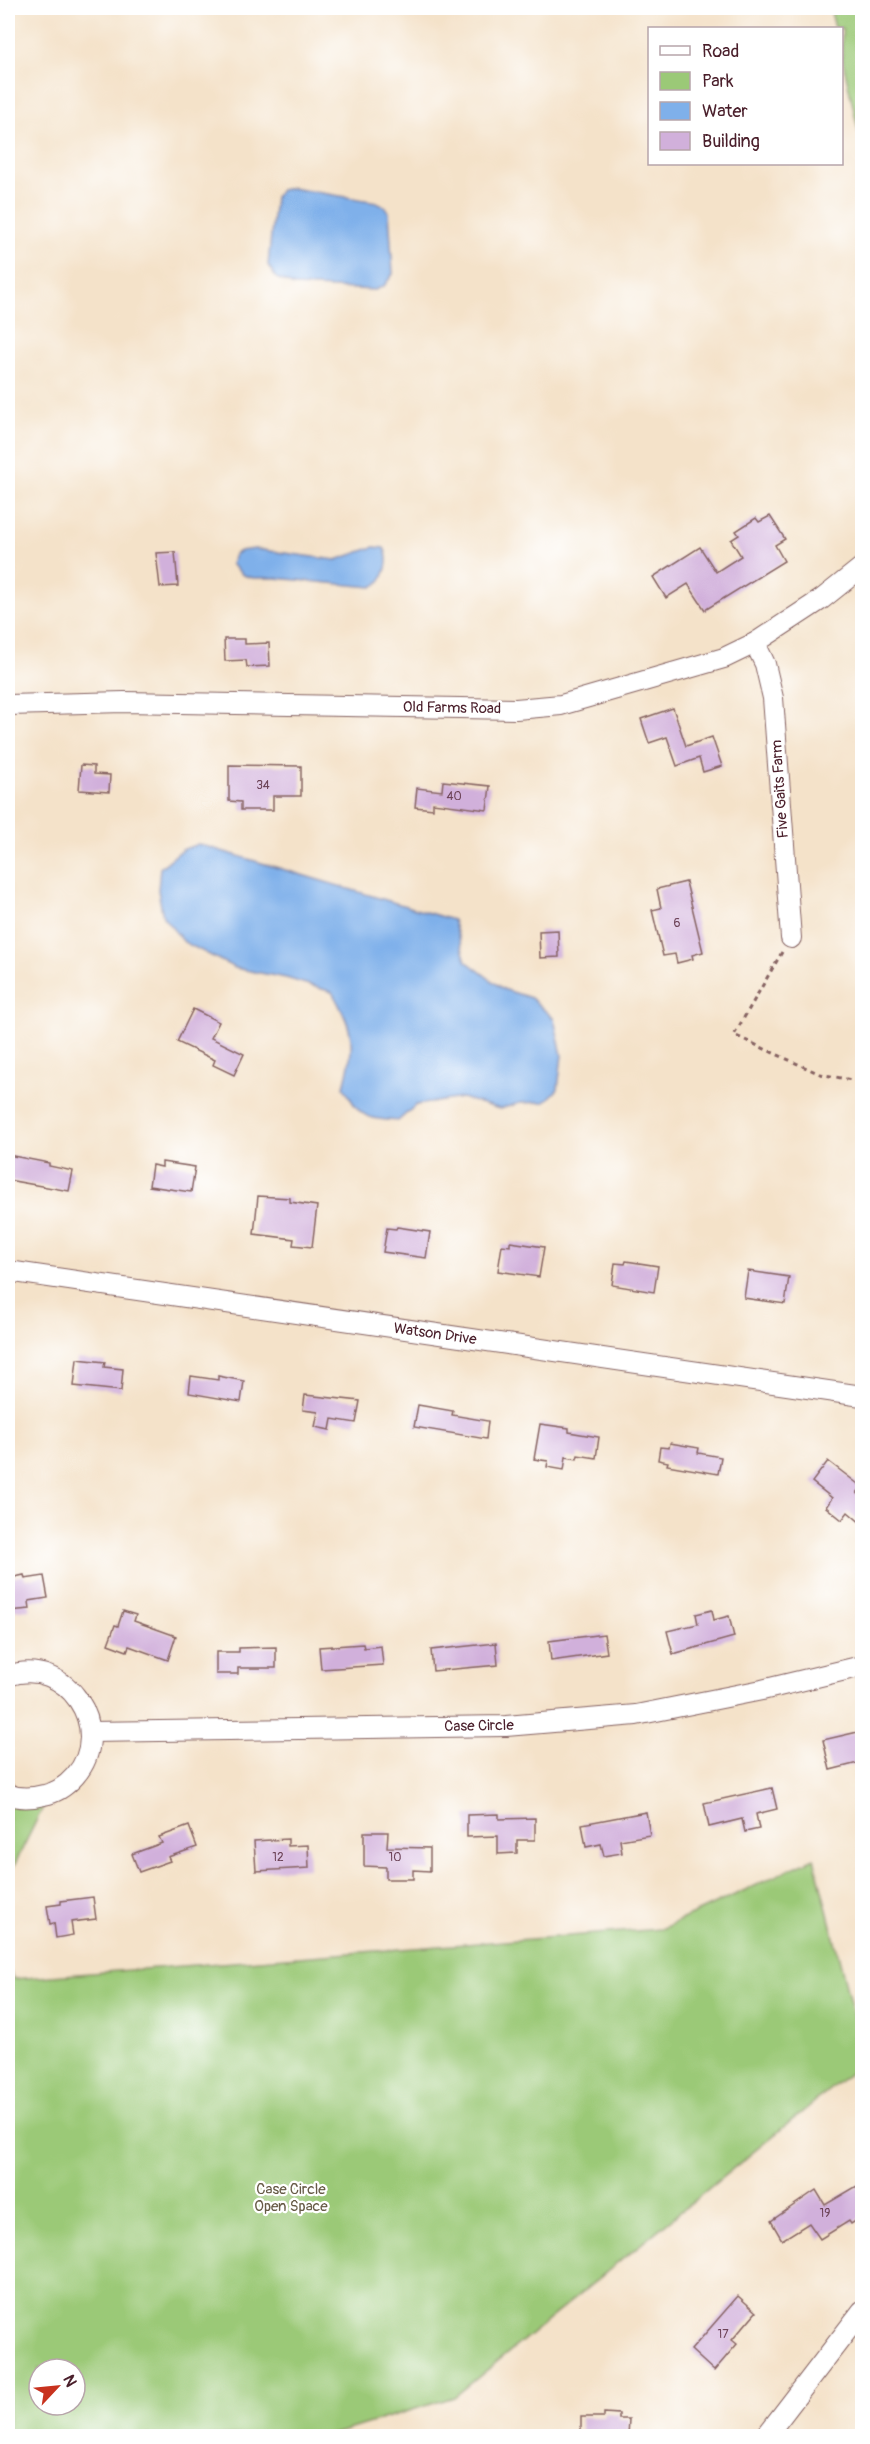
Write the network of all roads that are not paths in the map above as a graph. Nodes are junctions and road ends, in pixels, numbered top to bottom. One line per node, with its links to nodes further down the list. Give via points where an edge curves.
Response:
1 (862, 567): 2 (street, Old Farms Road)
2 (755, 643): 3 (street, Old Farms Road, via 724,658 561,705 516,710 124,702); 4 (street, Five Gaits Farm, via 774,698)
3 (8, 705)
4 (791, 938)
5 (8, 1271): 6 (street, Watson Drive)
6 (862, 1396)
7 (862, 1666): 9 (street, Case Circle, via 636,1715 573,1721 506,1726)
8 (8, 1676): 9 (street, via 38,1673 58,1680 75,1693 86,1711)
9 (90, 1732): 10 (street, via 85,1760 68,1784 51,1794 32,1798)
10 (8, 1794)
11 (862, 2311): 12 (street)
12 (766, 2436)

